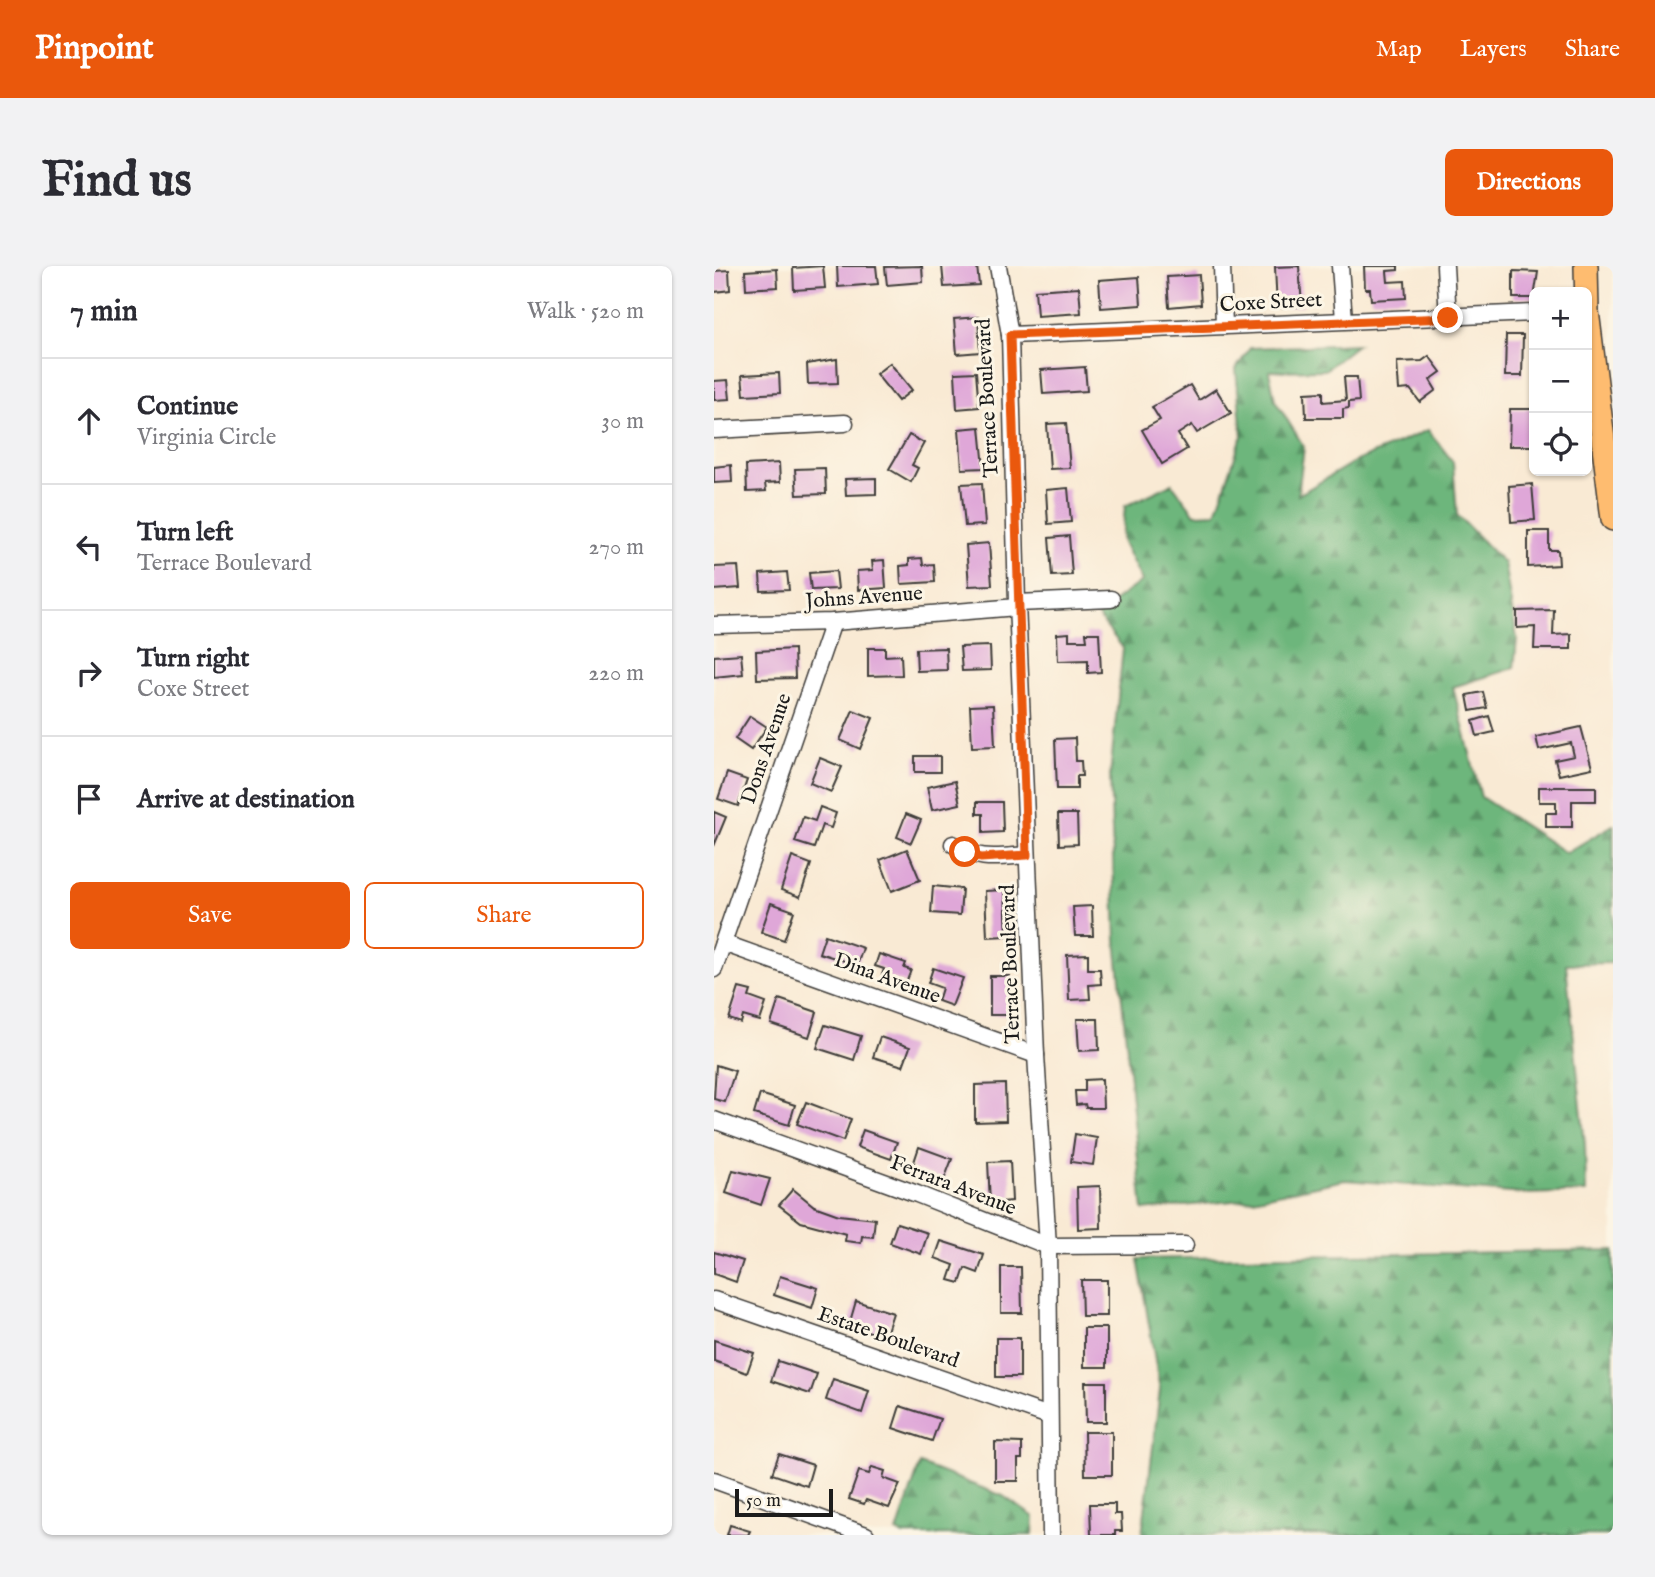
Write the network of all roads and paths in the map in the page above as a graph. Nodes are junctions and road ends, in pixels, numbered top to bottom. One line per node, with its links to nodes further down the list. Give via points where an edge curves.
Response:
1 (998, 266): 11 (street, Terrace Boulevard)
2 (1222, 266): 10 (street)
3 (1340, 266): 9 (street)
4 (1445, 266): 8 (street)
5 (1586, 266): 6 (highway)
6 (1586, 287)
7 (1529, 313): 8 (street, Coxe Street)
8 (1448, 318): 9 (street, Coxe Street)
9 (1343, 320): 10 (street, Coxe Street)
10 (1224, 326): 11 (street, Coxe Street)
11 (1010, 335): 17 (street, Terrace Boulevard)
12 (1592, 350): 15 (highway)
13 (845, 423): 14 (street)
14 (714, 430)
15 (1613, 519)
16 (1111, 599): 17 (street, Johns Avenue)
17 (1017, 605): 18 (street, Johns Avenue); 21 (street, Terrace Boulevard)
18 (833, 622): 19 (street, Johns Avenue); 22 (street, Dons Avenue)
19 (714, 625)
20 (953, 844): 21 (street, via 981,858)
21 (1027, 855): 24 (street, Terrace Boulevard)
22 (723, 943): 23 (street, Dons Avenue); 24 (street, Dina Avenue)
23 (714, 969)
24 (1036, 1055): 26 (street, Terrace Boulevard)
25 (714, 1120): 26 (street, Ferrara Avenue)
26 (1048, 1245): 27 (street, Ferrara Avenue); 29 (street, Terrace Boulevard)
27 (1185, 1245)
28 (714, 1300): 29 (street, Estate Boulevard)
29 (1049, 1416): 32 (street, Terrace Boulevard)
30 (714, 1480): 31 (street)
31 (866, 1535)
32 (1051, 1535)

